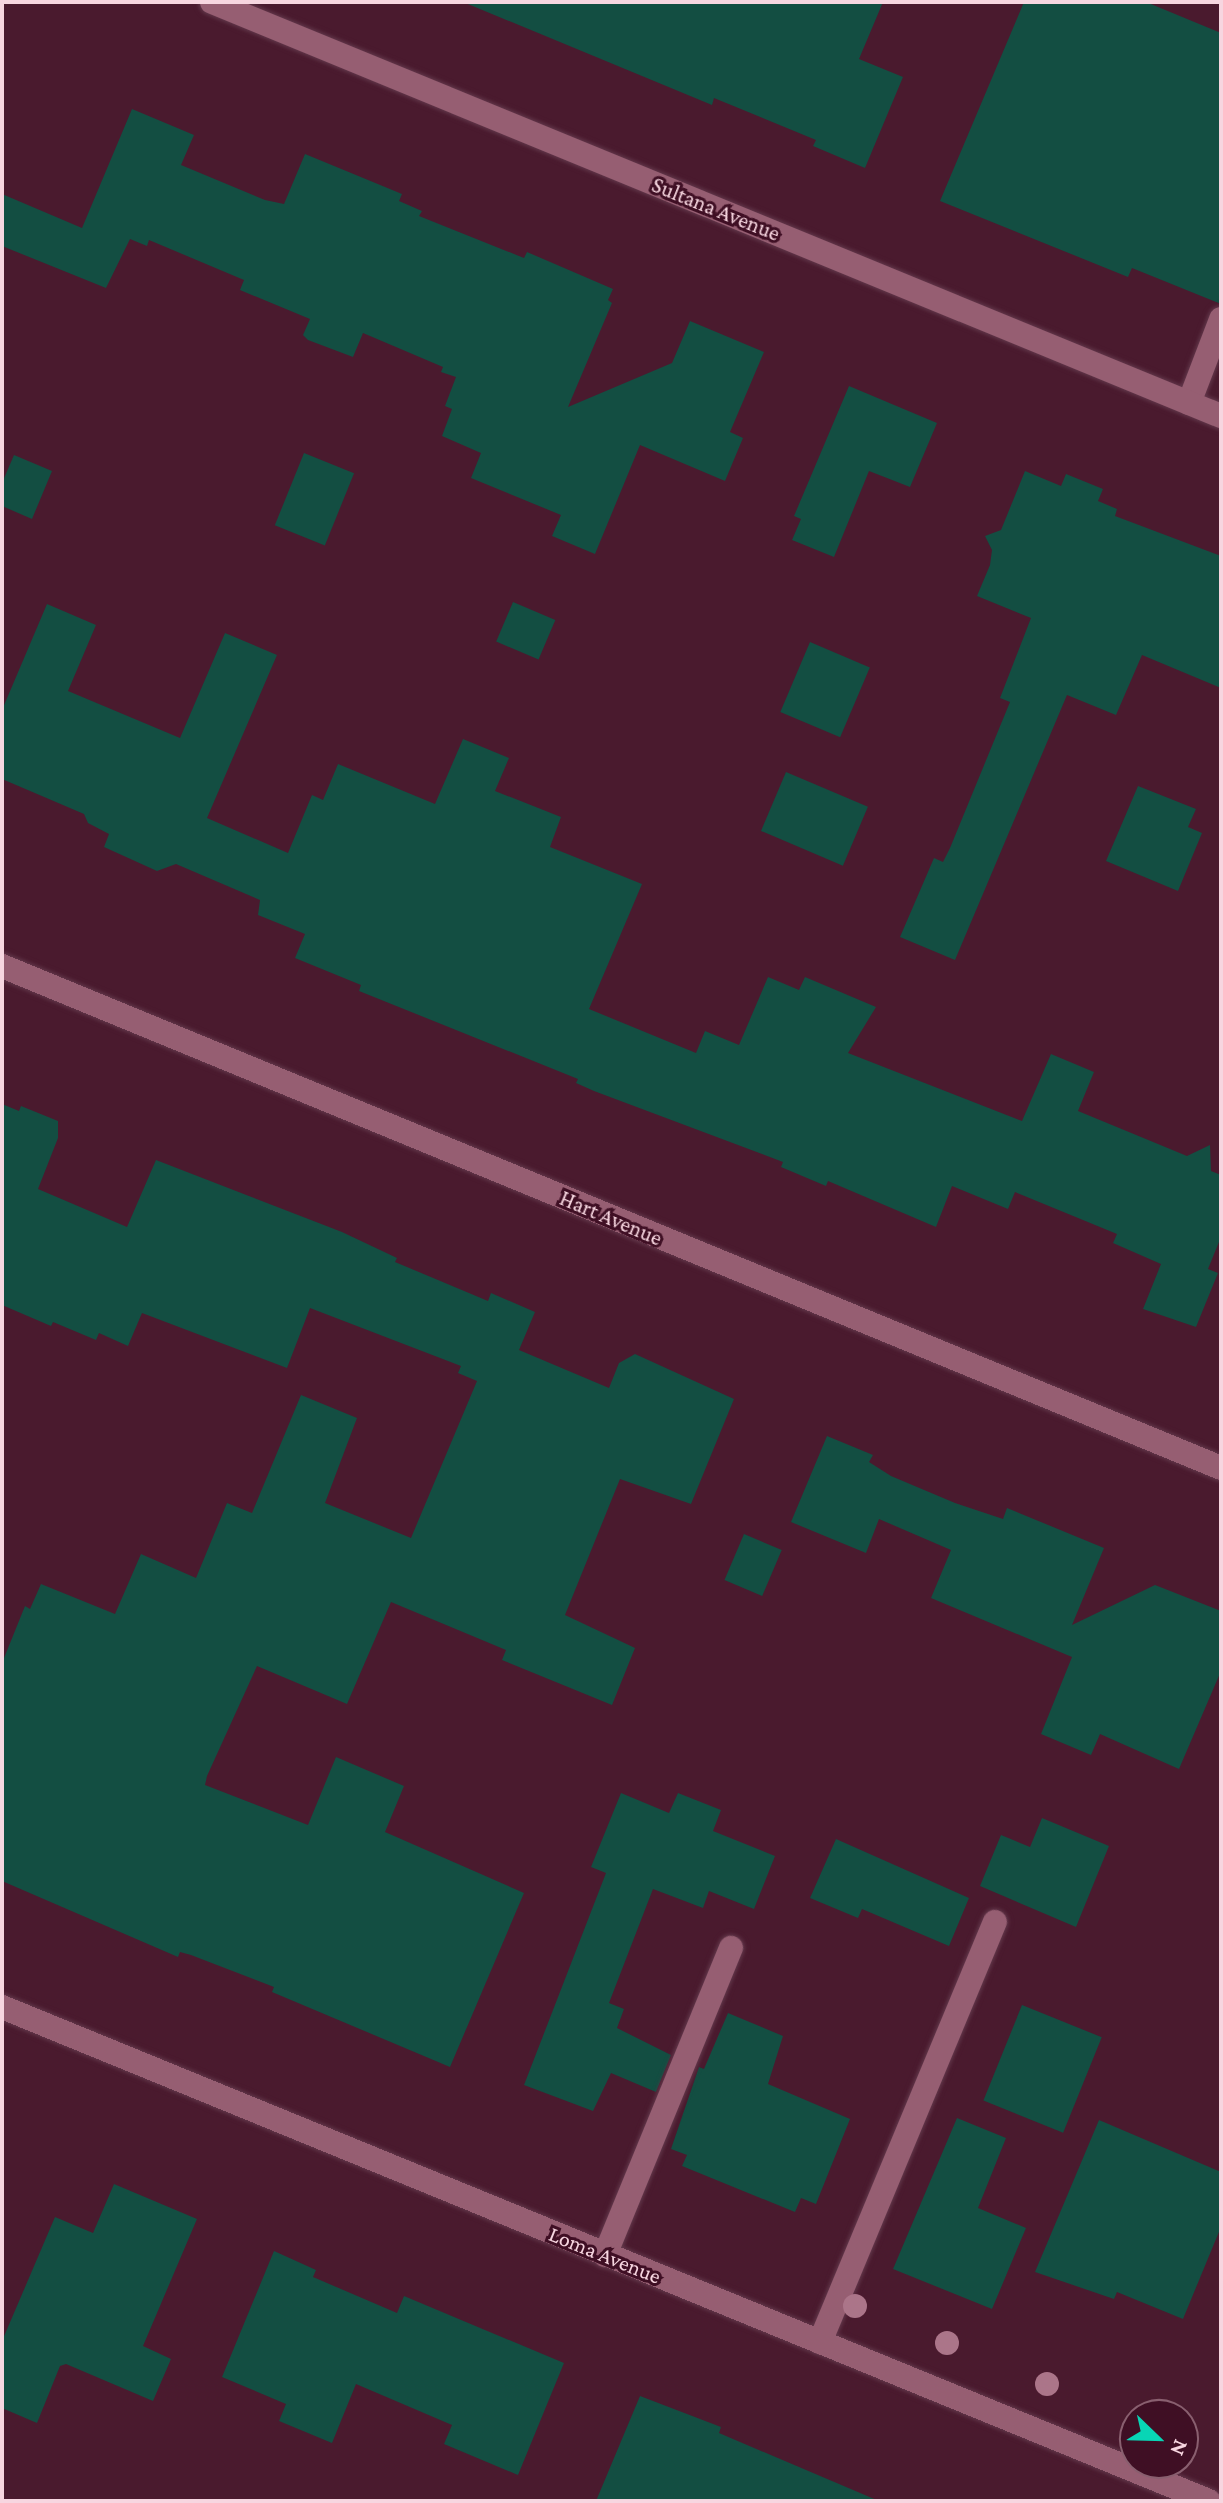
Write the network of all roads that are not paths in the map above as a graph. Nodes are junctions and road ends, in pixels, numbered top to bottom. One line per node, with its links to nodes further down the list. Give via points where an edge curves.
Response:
1 (212, 2): 3 (street, Sultana Avenue)
2 (1221, 319): 3 (street)
3 (1189, 403): 4 (street, Sultana Avenue)
4 (1221, 416)
5 (2, 966): 6 (street, Hart Avenue)
6 (1221, 1468)
7 (995, 1922): 11 (street)
8 (731, 1948): 10 (street)
9 (2, 2007): 10 (street, Loma Avenue)
10 (605, 2255): 11 (street, Loma Avenue)
11 (820, 2342): 12 (street, Loma Avenue)
12 (1209, 2501)

